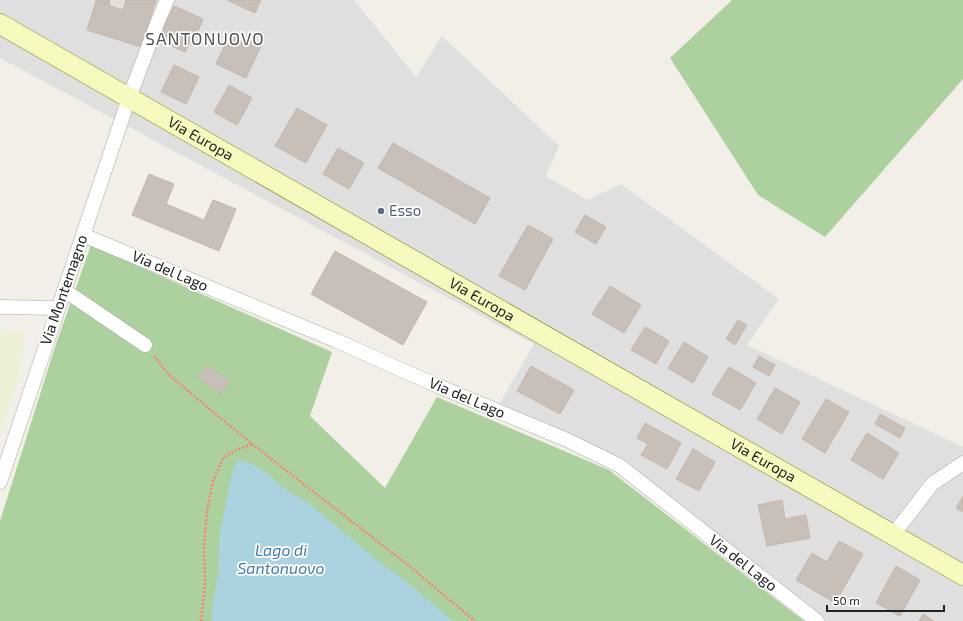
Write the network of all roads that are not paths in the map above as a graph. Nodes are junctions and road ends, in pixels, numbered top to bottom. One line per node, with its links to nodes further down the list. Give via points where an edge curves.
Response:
1 (167, 0): 3 (street, Via Montemagno)
2 (0, 24): 3 (main road, Via Europa)
3 (129, 98): 4 (street, Via Montemagno); 11 (main road, Via Europa)
4 (83, 235): 5 (street, Via Montemagno); 13 (street, Via del Lago, via 337,341 567,440 620,466)
5 (64, 290): 7 (street, Via Montemagno); 8 (street)
6 (0, 307): 7 (street)
7 (58, 308): 10 (street, Via Montemagno)
8 (145, 344)
9 (963, 463): 11 (street, via 932,484)
10 (0, 482)
11 (893, 536): 12 (main road, Via Europa)
12 (963, 575)
13 (817, 621)

